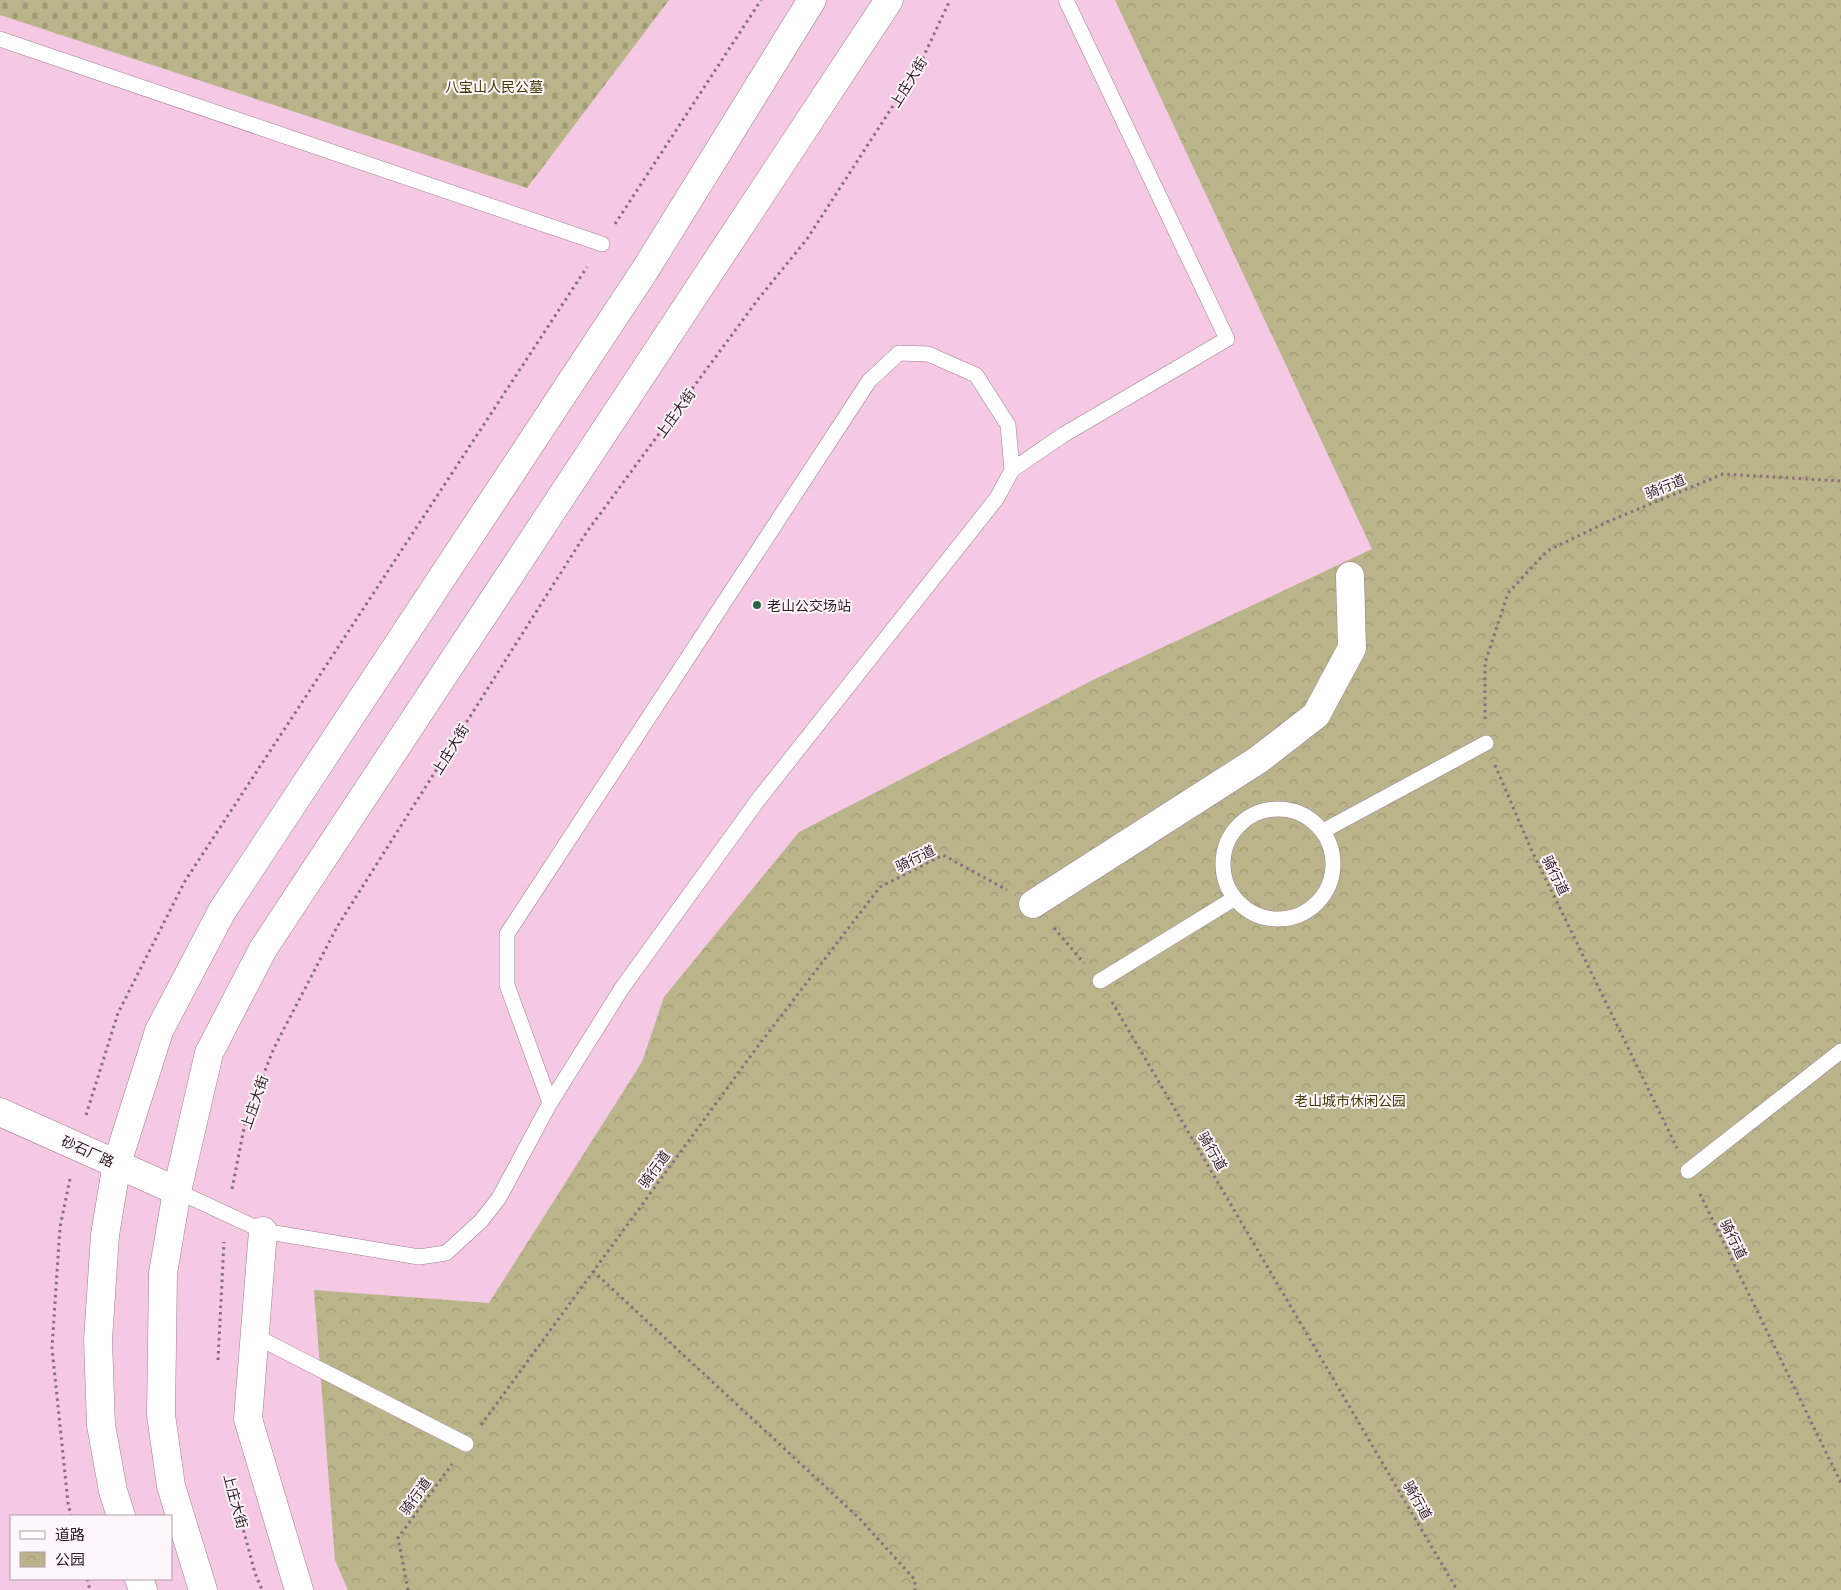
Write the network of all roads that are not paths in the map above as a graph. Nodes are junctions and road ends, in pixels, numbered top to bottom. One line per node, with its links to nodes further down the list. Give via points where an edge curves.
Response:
1 (812, 0): 16 (main road, via 645,270 222,912 159,1031)
2 (889, 0): 18 (main road, via 263,949 209,1053)
3 (1066, 0): 6 (lane, via 1227,339 1063,435)
4 (0, 39): 5 (lane)
5 (602, 244)
6 (1012, 470): 14 (lane, via 997,498 758,800 622,988); 14 (lane, via 1008,425 976,375 928,354 899,353 869,381 507,934 507,985)
7 (1350, 576): 11 (main road, via 1352,648 1316,714 1258,760)
8 (1486, 743): 9 (lane)
9 (1323, 831): 10 (lane, via 1331,848 1333,867 1329,886 1319,902 1304,913 1286,919 1266,918); 10 (lane, via 1295,811 1277,809 1260,812 1245,820 1233,833 1223,866 1226,883)
10 (1235, 898): 12 (lane)
11 (1033, 904)
12 (1100, 981)
13 (1841, 1050): 17 (lane)
14 (550, 1103): 19 (lane, via 499,1198 482,1221 446,1253 419,1257)
15 (0, 1112): 16 (main road, 砂石厂路)
16 (117, 1163): 18 (main road, 砂石厂路); 22 (main road, via 105,1235 98,1340 101,1425)
17 (1688, 1171)
18 (177, 1192): 19 (lane); 23 (main road, via 162,1273 161,1415 171,1486)
19 (263, 1231): 20 (main road)
20 (255, 1336): 21 (lane); 24 (main road, via 248,1419)
21 (466, 1444)
22 (121, 1515)
23 (203, 1590)
24 (299, 1590)

